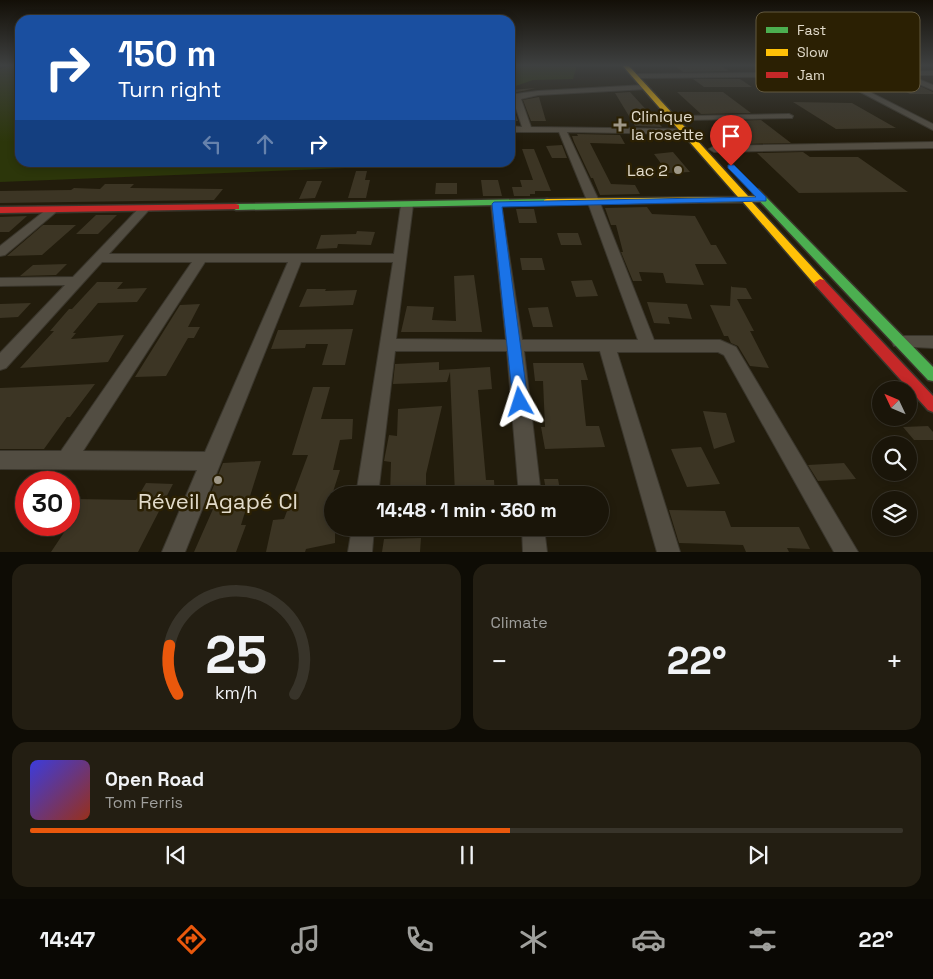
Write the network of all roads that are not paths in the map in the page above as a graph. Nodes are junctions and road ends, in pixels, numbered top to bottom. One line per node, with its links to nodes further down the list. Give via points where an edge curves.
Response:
1 (546, 91): 9 (street, via 518,96)
2 (651, 91): 11 (street)
3 (655, 91): 6 (street)
4 (865, 92): 7 (street)
5 (789, 116): 6 (street)
6 (685, 118): 13 (street)
7 (933, 127)
8 (515, 129): 9 (street)
9 (527, 130): 10 (street)
10 (562, 130): 11 (street); 18 (street)
11 (684, 131): 16 (street)
12 (933, 145): 13 (street)
13 (714, 148): 14 (street)
14 (733, 168)
15 (745, 180): 17 (street)
16 (745, 199): 17 (street); 18 (street); 39 (street)
17 (763, 199): 31 (street)
18 (594, 203): 19 (street); 36 (street)
19 (497, 204): 20 (street); 34 (street)
20 (407, 205): 21 (street); 28 (street)
21 (144, 209): 23 (street); 25 (street)
22 (0, 210): 23 (street)
23 (51, 211): 24 (street)
24 (0, 252)
25 (97, 258): 26 (street); 29 (street)
26 (200, 258): 27 (street); 41 (street)
27 (296, 258): 28 (street); 42 (street)
28 (400, 258): 33 (street)
29 (76, 281): 30 (street); 37 (street)
30 (0, 282)
31 (900, 342): 32 (street); 38 (street)
32 (933, 342)
33 (388, 345): 34 (street); 43 (street)
34 (515, 345): 35 (street); 44 (street)
35 (607, 346): 36 (street); 50 (street)
36 (648, 346): 51 (street, via 720,346 730,351)
37 (0, 363)
38 (933, 376)
39 (933, 406)
40 (0, 460): 41 (street)
41 (66, 460): 42 (street)
42 (211, 461): 47 (street)
43 (368, 486)
44 (529, 486)
45 (362, 536): 48 (street)
46 (534, 536): 49 (street)
47 (173, 552)
48 (360, 552)
49 (536, 552)
50 (669, 552)
51 (847, 552)

